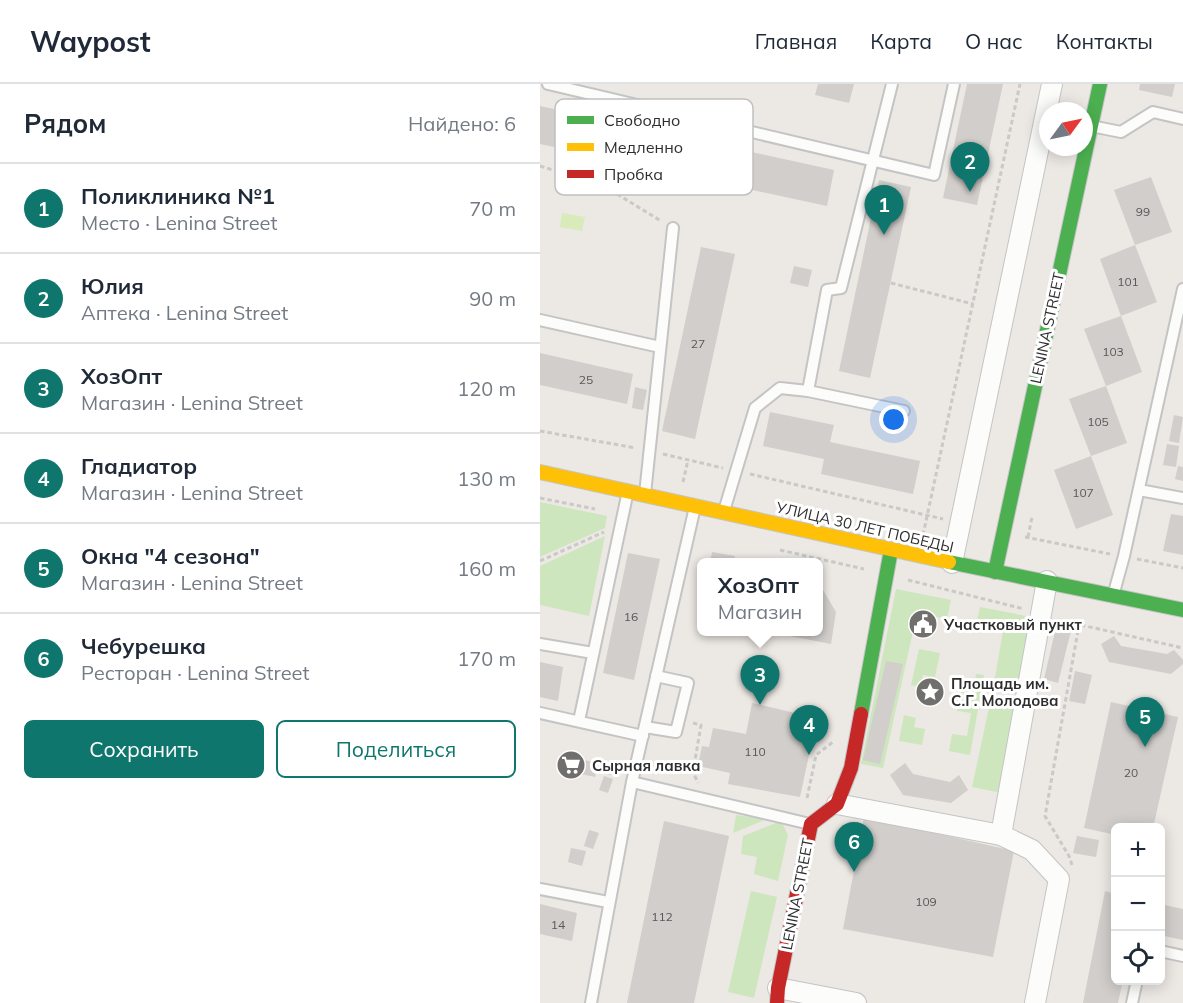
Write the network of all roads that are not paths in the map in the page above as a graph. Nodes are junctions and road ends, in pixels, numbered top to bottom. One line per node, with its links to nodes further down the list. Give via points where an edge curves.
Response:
1 (548, 84): 6 (lane)
2 (892, 84): 12 (lane)
3 (954, 84): 12 (lane, via 934,175)
4 (1052, 84): 27 (street)
5 (1100, 84): 7 (street, LENINA STREET)
6 (612, 99)
7 (1093, 113)
8 (1182, 116): 9 (lane, via 1153,112 1121,132)
9 (1093, 127)
10 (753, 132): 12 (lane)
11 (1084, 156): 28 (street, LENINA STREET)
12 (873, 160): 17 (lane, via 841,288 827,290)
13 (673, 228): 16 (lane)
14 (1183, 289): 20 (lane)
15 (540, 320): 16 (lane)
16 (660, 347): 22 (lane)
17 (808, 392): 18 (lane); 25 (lane, via 780,388 755,408)
18 (904, 411)
19 (540, 472): 21 (street, УЛИЦА 30 ЛЕТ ПОБЕДЫ)
20 (1139, 490): 23 (lane); 30 (lane)
21 (628, 491): 22 (street, УЛИЦА 30 ЛЕТ ПОБЕДЫ); 33 (lane, via 618,514)
22 (645, 495): 24 (street, УЛИЦА 30 ЛЕТ ПОБЕДЫ)
23 (1183, 498)
24 (696, 506): 25 (street, УЛИЦА 30 ЛЕТ ПОБЕДЫ); 34 (lane)
25 (724, 512): 26 (street, УЛИЦА 30 ЛЕТ ПОБЕДЫ)
26 (891, 550): 27 (street, УЛИЦА 30 ЛЕТ ПОБЕДЫ); 39 (street, via 851,768)
27 (952, 563): 28 (street, УЛИЦА 30 ЛЕТ ПОБЕДЫ)
28 (995, 572): 29 (street, УЛИЦА 30 ЛЕТ ПОБЕДЫ)
29 (1047, 581): 30 (street, УЛИЦА 30 ЛЕТ ПОБЕДЫ); 41 (street)
30 (1113, 596): 31 (street, УЛИЦА 30 ЛЕТ ПОБЕДЫ)
31 (1183, 610)
32 (540, 644): 33 (lane)
33 (593, 653): 36 (lane)
34 (656, 676): 37 (lane); 37 (lane, via 688,683 676,732)
35 (540, 713): 36 (lane)
36 (579, 721): 37 (lane)
37 (644, 731): 38 (lane)
38 (632, 782): 40 (lane); 43 (lane)
39 (837, 804): 40 (street, LENINA STREET); 41 (street)
40 (811, 824): 47 (street, LENINA STREET)
41 (1000, 835): 50 (street, via 1032,850 1059,879)
42 (540, 889): 43 (lane)
43 (608, 902): 48 (lane)
44 (1165, 952): 45 (lane)
45 (1183, 956)
46 (1136, 985): 51 (lane)
47 (778, 996): 49 (street)
48 (591, 1003)
49 (856, 1003)
50 (1035, 1003)
51 (1132, 1003)

